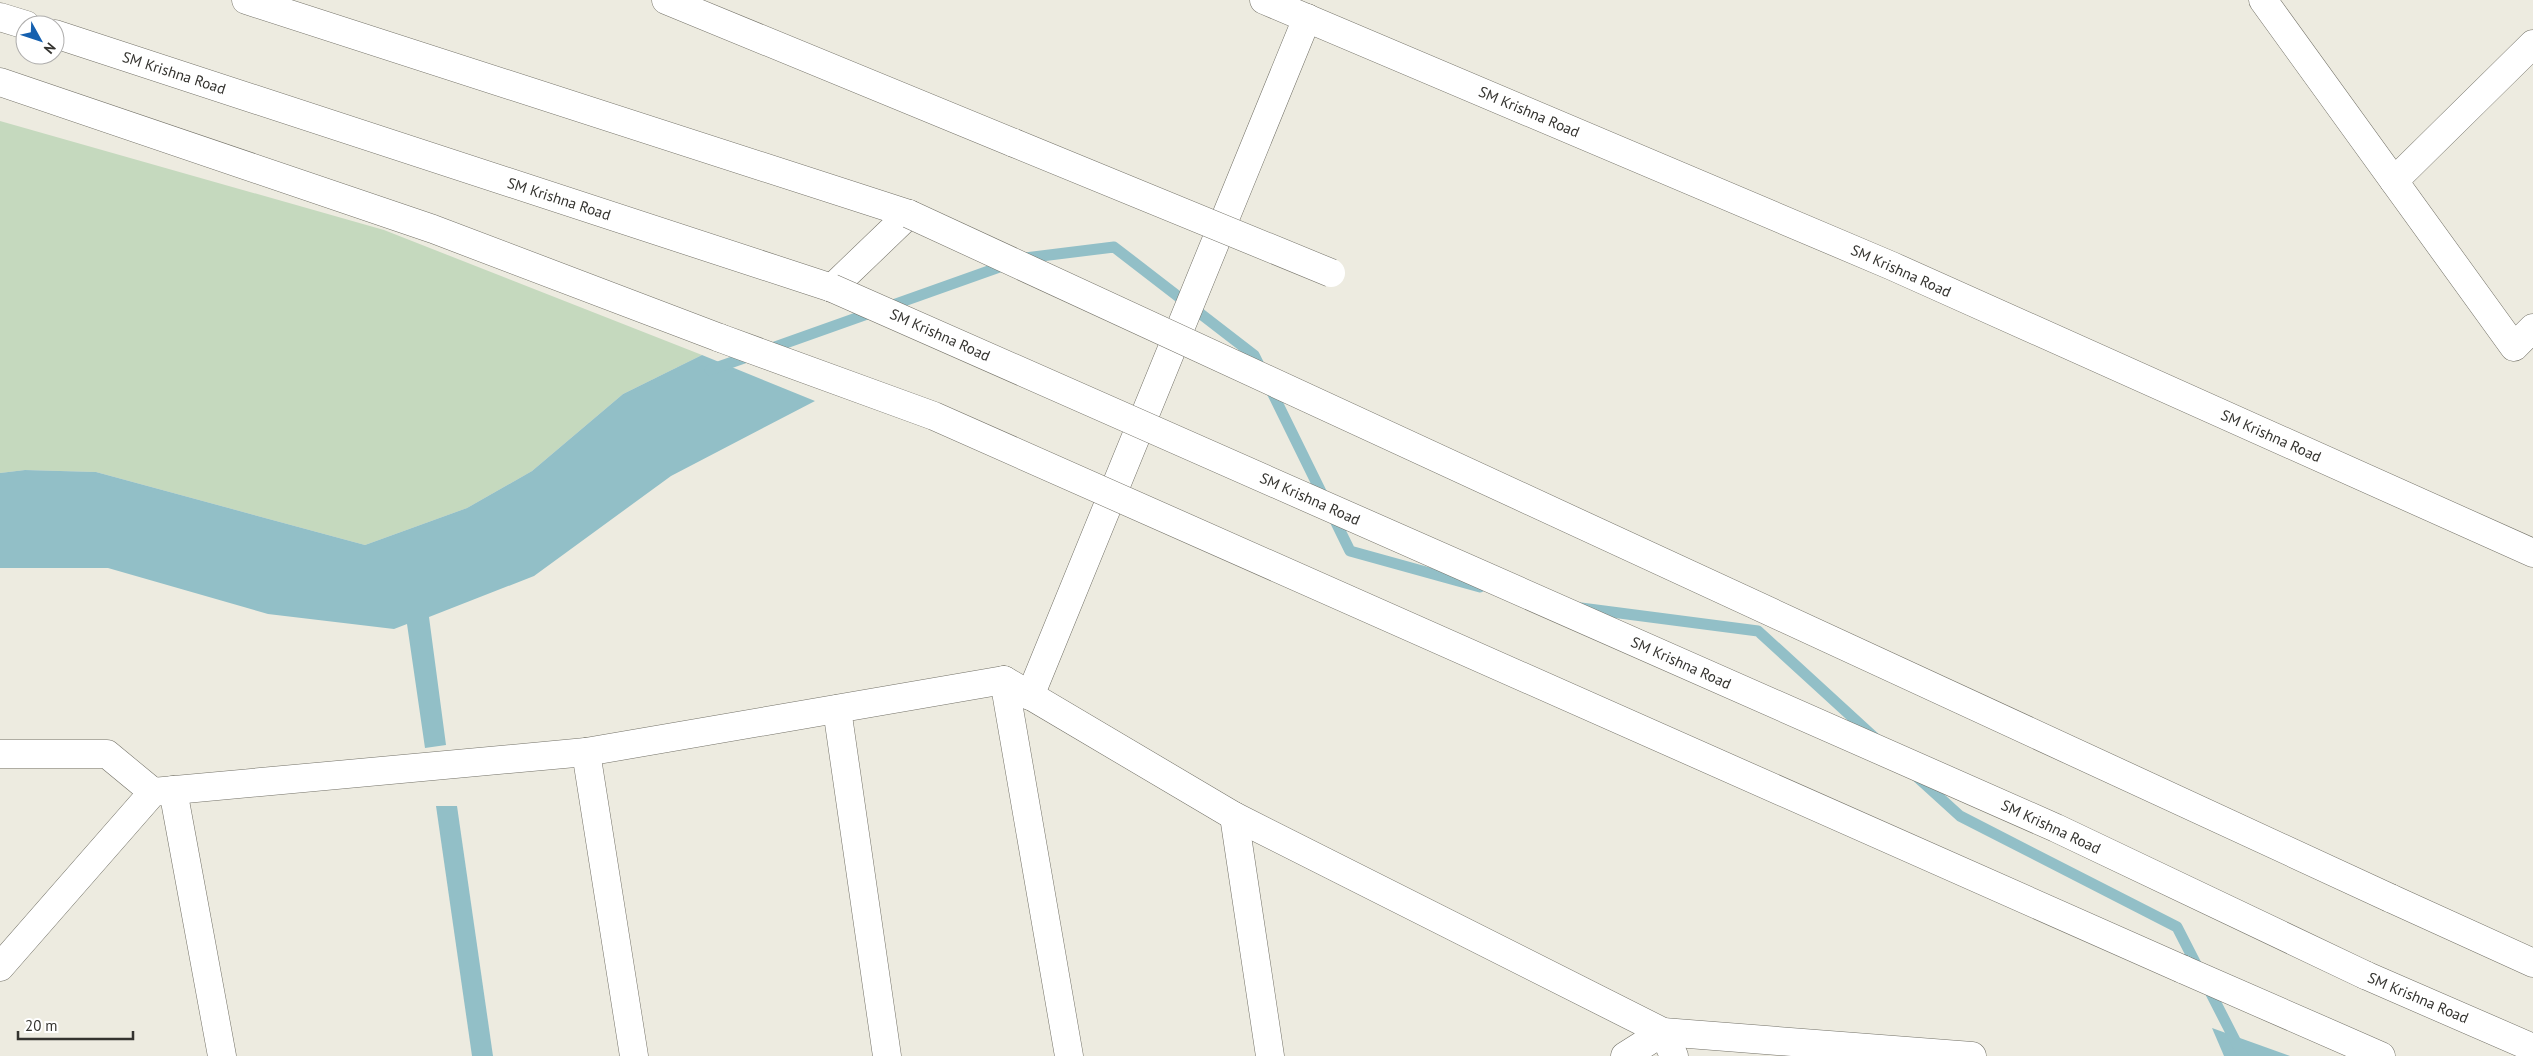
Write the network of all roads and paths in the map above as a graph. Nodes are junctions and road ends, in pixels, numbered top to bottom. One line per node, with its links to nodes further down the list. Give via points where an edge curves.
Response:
1 (246, 0): 12 (main road)
2 (666, 0): 13 (main road, bridge)
3 (1264, 0): 6 (main road, SM Krishna Road)
4 (2263, 0): 11 (main road)
5 (0, 17): 7 (main road)
6 (1307, 18): 16 (main road, SM Krishna Road, via 1892,266); 18 (main road)
7 (15, 22)
8 (65, 37): 14 (main road, SM Krishna Road)
9 (2533, 44): 11 (main road)
10 (0, 82): 36 (main road, bridge, via 434,229 934,416)
11 (2394, 181): 15 (main road, via 2514,347)
12 (909, 214): 14 (main road); 24 (main road, bridge)
13 (1331, 273)
14 (832, 288): 27 (main road, SM Krishna Road, bridge, via 2056,828 2365,975)
15 (2533, 328)
16 (2533, 553)
17 (1004, 680): 18 (main road); 19 (main road); 31 (main road)
18 (1030, 696): 23 (main road)
19 (837, 709): 20 (main road); 30 (main road)
20 (586, 752): 22 (main road); 29 (main road)
21 (0, 754): 22 (main road, via 106,754)
22 (163, 791): 25 (main road); 28 (main road)
23 (1234, 816): 26 (main road); 32 (main road)
24 (2533, 963)
25 (0, 967)
26 (1663, 1032): 33 (main road); 34 (main road); 35 (main road)
27 (2533, 1048)
28 (222, 1056)
29 (634, 1056)
30 (888, 1056)
31 (1069, 1056)
32 (1270, 1056)
33 (1625, 1056)
34 (1674, 1056)
35 (1972, 1056)
36 (2381, 1056)

